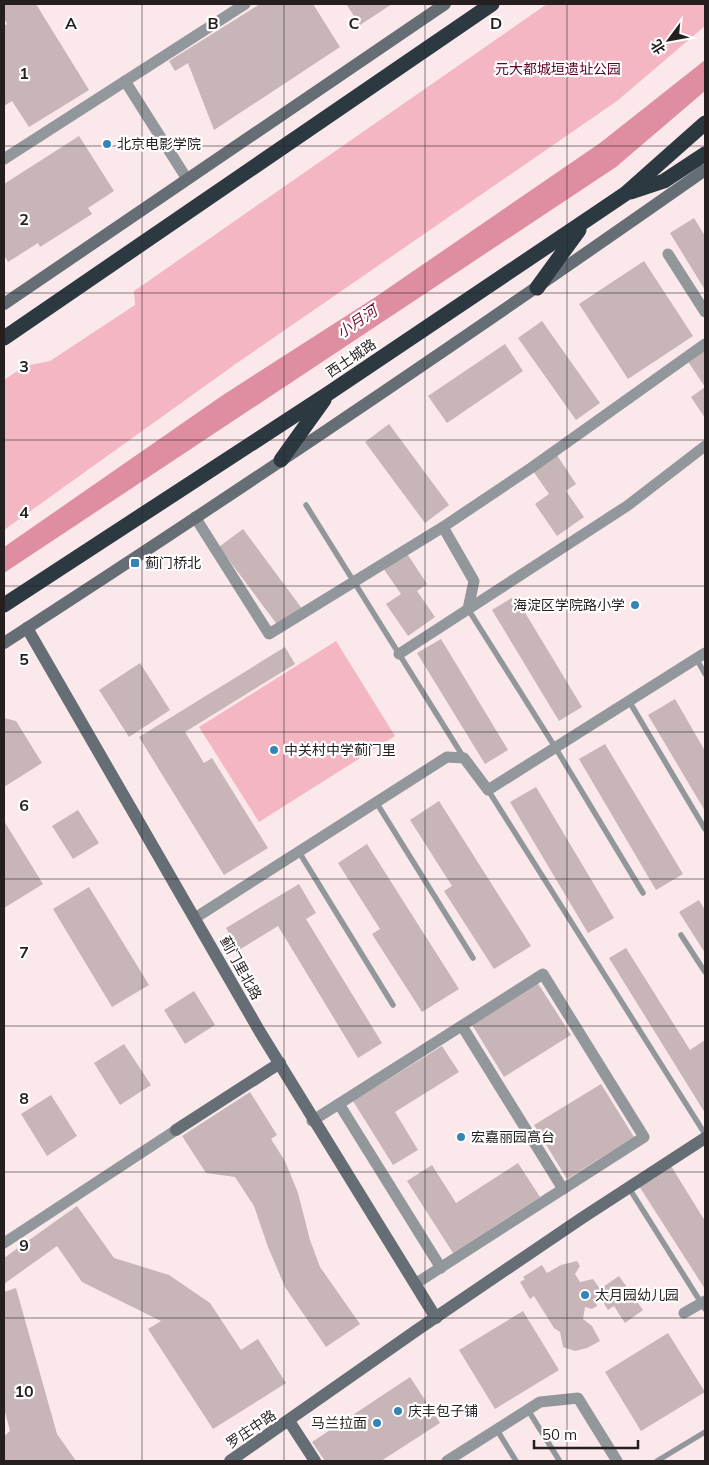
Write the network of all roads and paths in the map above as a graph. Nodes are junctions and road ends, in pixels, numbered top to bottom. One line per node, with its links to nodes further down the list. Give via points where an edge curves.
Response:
1 (227, 4): 5 (street)
2 (245, 4): 5 (street)
3 (445, 4): 11 (street)
4 (492, 4): 18 (highway)
5 (226, 16): 6 (street)
6 (125, 81): 9 (street); 11 (street)
7 (705, 123): 12 (highway, 西土城路)
8 (705, 154): 12 (highway, via 664,181)
9 (4, 160)
10 (705, 170): 15 (street)
11 (187, 179): 16 (street)
12 (625, 194): 13 (highway, 西土城路)
13 (585, 221): 15 (highway); 20 (highway, 西土城路)
14 (668, 254): 17 (street)
15 (537, 288): 22 (street)
16 (4, 304)
17 (705, 312)
18 (4, 338)
19 (705, 344): 25 (street)
20 (329, 393): 22 (highway); 27 (highway, 西土城路)
21 (705, 446): 29 (street, via 627,506)
22 (281, 460): 24 (street)
23 (306, 505): 26 (lane)
24 (195, 517): 26 (street, via 269,634); 31 (street)
25 (443, 527): 26 (street); 29 (street, via 474,581)
26 (355, 581): 33 (lane)
27 (33, 585): 28 (highway, 西土城路); 30 (highway)
28 (4, 605)
29 (468, 609): 33 (street); 37 (lane)
30 (4, 611)
31 (27, 628): 32 (street); 44 (street, 蓟门里北路)
32 (4, 643)
33 (399, 654): 38 (lane)
34 (701, 656): 35 (lane); 36 (street)
35 (705, 674)
36 (629, 701): 37 (street); 41 (lane)
37 (555, 747): 39 (street); 43 (lane)
38 (464, 758): 39 (street); 40 (street, via 447,757)
39 (488, 790): 54 (lane)
40 (376, 802): 42 (street); 46 (lane)
41 (705, 830)
42 (299, 852): 44 (street); 48 (lane)
43 (643, 893)
44 (195, 918): 50 (street, 蓟门里北路)
45 (681, 935): 47 (lane)
46 (473, 958)
47 (705, 972)
48 (393, 1005)
49 (462, 1026): 51 (street); 56 (street); 56 (street, via 543,974 644,1137)
50 (280, 1062): 53 (street); 59 (street, 蓟门里北路)
51 (339, 1104): 52 (street); 58 (street)
52 (312, 1121)
53 (176, 1130): 57 (street)
54 (705, 1136): 55 (street, 罗庄中路)
55 (629, 1188): 60 (lane); 62 (street, 罗庄中路)
56 (563, 1189): 58 (street)
57 (4, 1243)
58 (440, 1268): 59 (street)
59 (415, 1284): 62 (street, 蓟门里北路)
60 (704, 1304): 61 (street)
61 (684, 1313)
62 (436, 1318): 64 (street, 罗庄中路)
63 (528, 1410): 65 (street); 67 (lane); 72 (street, via 540,1402 578,1398)
64 (289, 1421): 68 (street, 罗庄中路); 69 (street)
65 (497, 1430): 70 (street); 71 (lane)
66 (705, 1432): 73 (lane)
67 (559, 1460)
68 (230, 1461)
69 (315, 1461)
70 (447, 1461)
71 (516, 1461)
72 (617, 1461)
73 (657, 1461)

